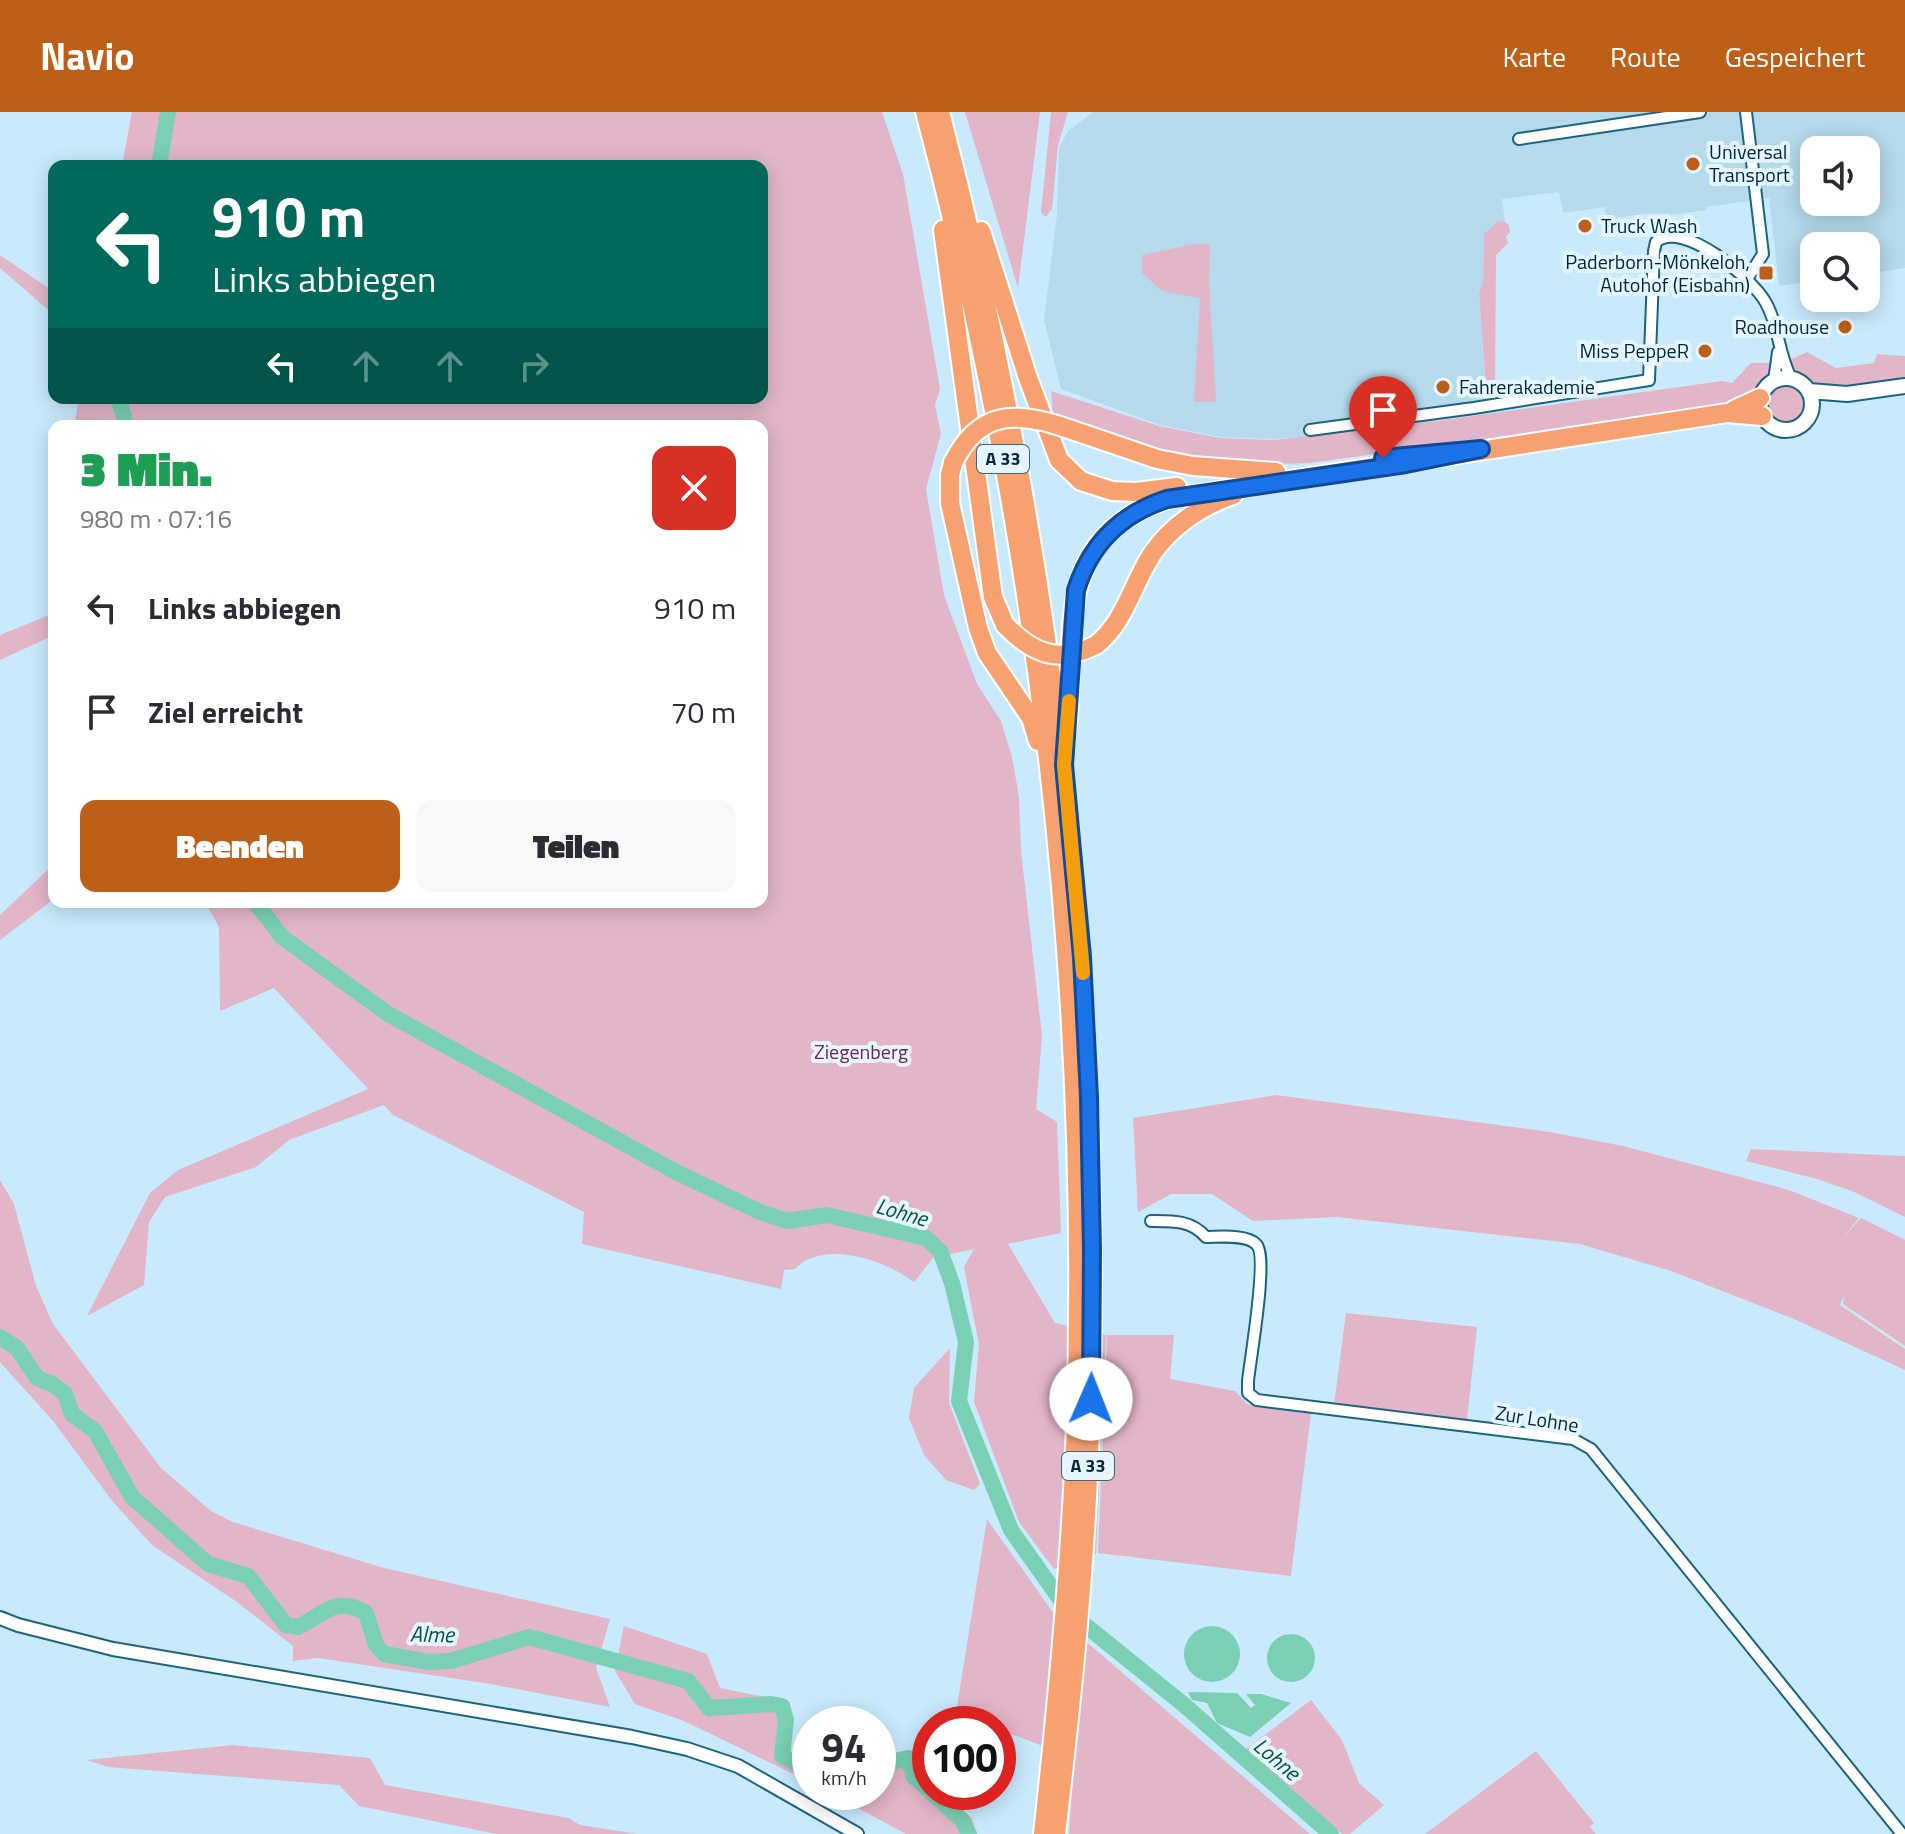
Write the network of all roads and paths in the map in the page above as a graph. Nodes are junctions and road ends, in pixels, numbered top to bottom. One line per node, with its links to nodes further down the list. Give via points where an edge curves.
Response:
1 (925, 112): 6 (highway, A 33)
2 (940, 112): 7 (highway, A 33)
3 (1700, 112): 5 (street)
4 (1746, 112): 8 (street, via 1763,254)
5 (1519, 139)
6 (933, 145): 18 (highway, bridge, via 930,164 993,597 1005,625 1022,643 1055,655 1096,645 1117,623 1153,554 1183,521 1223,499); 19 (highway, A 33, via 999,436)
7 (957, 178): 18 (highway, via 974,208 1051,443 1070,473 1094,487 1136,492); 19 (highway, A 33, via 1014,436 1050,650)
8 (1747, 279): 9 (street, via 1773,316); 17 (street, via 1684,237 1661,238 1654,251 1649,380)
9 (1778, 346): 10 (street); 11 (street)
10 (1791, 378): 11 (main road); 13 (main road)
11 (1774, 381): 15 (main road, via 1766,388)
12 (1905, 386): 14 (main road)
13 (1809, 391): 14 (main road); 16 (main road)
14 (1847, 394): 16 (main road)
15 (1761, 407): 16 (main road, via 1774,428 1790,431 1805,424); 18 (highway, via 1481,449 1406,454)
16 (1812, 409)
17 (1310, 430)
18 (1283, 477): 19 (highway, via 1145,506 1094,549 1076,590); 19 (highway, bridge, via 1157,459 1025,417 990,422 967,438 953,463 950,503 978,628 987,653 1031,718)
19 (1057, 771): 20 (highway, A 33, via 1061,888)
20 (1082, 1097): 24 (highway, A 33, via 1076,1427 1063,1641); 25 (highway, A 33, via 1092,1250 1090,1429)
21 (1151, 1221): 26 (street, Zur Lohne, via 1196,1226 1206,1237 1247,1239 1261,1251 1248,1381 1248,1393 1257,1400 1573,1439 1591,1449)
22 (0, 1618): 23 (street, via 113,1649 687,1749 738,1766)
23 (857, 1834)
24 (1043, 1834)
25 (1056, 1834)
26 (1902, 1834)

